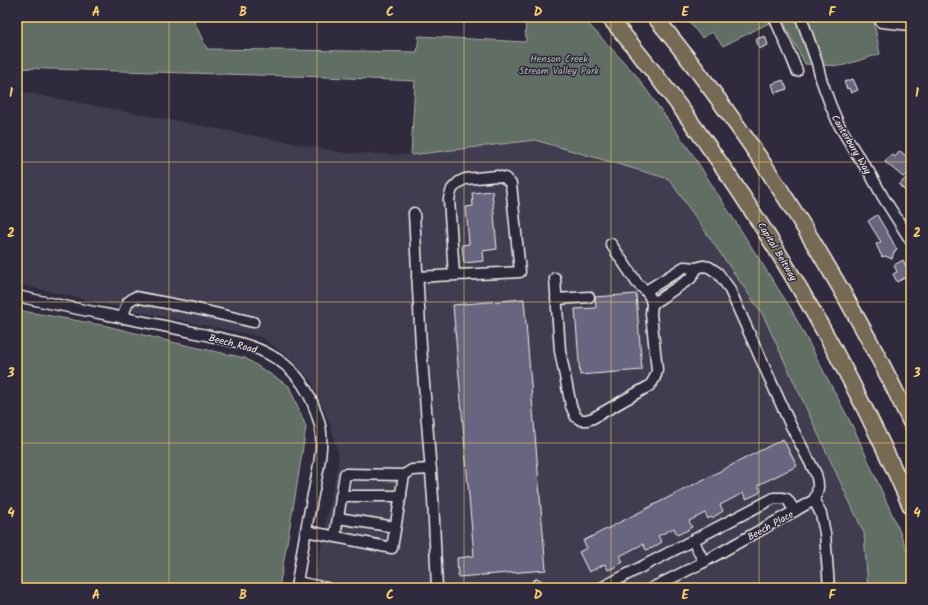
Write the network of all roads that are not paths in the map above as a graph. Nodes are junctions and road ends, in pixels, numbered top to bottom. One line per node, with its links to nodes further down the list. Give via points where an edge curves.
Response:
1 (609, 17): 28 (highway, Capital Beltway, via 710,147 779,253 858,393)
2 (655, 17): 22 (highway, via 740,129 811,237 868,336)
3 (775, 17): 7 (street)
4 (800, 17): 9 (street, Canterbury Way, via 839,125)
5 (881, 22): 6 (street)
6 (911, 25)
7 (797, 71)
8 (414, 213): 13 (street)
9 (911, 241)
10 (611, 244): 15 (street, via 637,283)
11 (697, 268): 15 (street, via 684,267); 19 (street, via 691,278); 27 (street, via 709,267 718,273 729,288 790,424 816,474 818,493)
12 (454, 276): 12 (street, via 520,272 511,184 505,178 497,176 465,179 452,190 449,200); 13 (street)
13 (417, 277): 23 (street)
14 (555, 278): 18 (street)
15 (646, 291): 19 (street)
16 (17, 296): 20 (street, Beech Road)
17 (589, 297): 18 (street)
18 (556, 299): 19 (street, via 560,351 570,406 581,420 593,418 654,382 657,370)
19 (652, 304)
20 (122, 318): 21 (street, via 128,302 135,297); 32 (street, Beech Road, via 251,346 270,354 296,375 314,404 321,432 318,467)
21 (253, 322)
22 (911, 423)
23 (431, 470): 24 (street, via 412,470); 38 (street)
24 (404, 475): 25 (street, via 345,474); 26 (street)
25 (341, 496): 26 (street); 30 (street)
26 (401, 496): 31 (street)
27 (814, 500): 29 (street, Beech Place); 41 (street, via 821,514 825,534)
28 (911, 507)
29 (795, 511): 34 (street, via 787,499 774,498); 35 (street, Beech Place)
30 (338, 518): 31 (street); 33 (street)
31 (395, 526): 33 (street, via 392,548)
32 (306, 530): 33 (street); 36 (street, Beech Road)
33 (335, 536)
34 (693, 540): 35 (street); 39 (street)
35 (704, 562): 40 (street, Beech Place)
36 (297, 585): 37 (street)
37 (327, 588)
38 (437, 588)
39 (601, 588)
40 (652, 588)
41 (829, 588)

